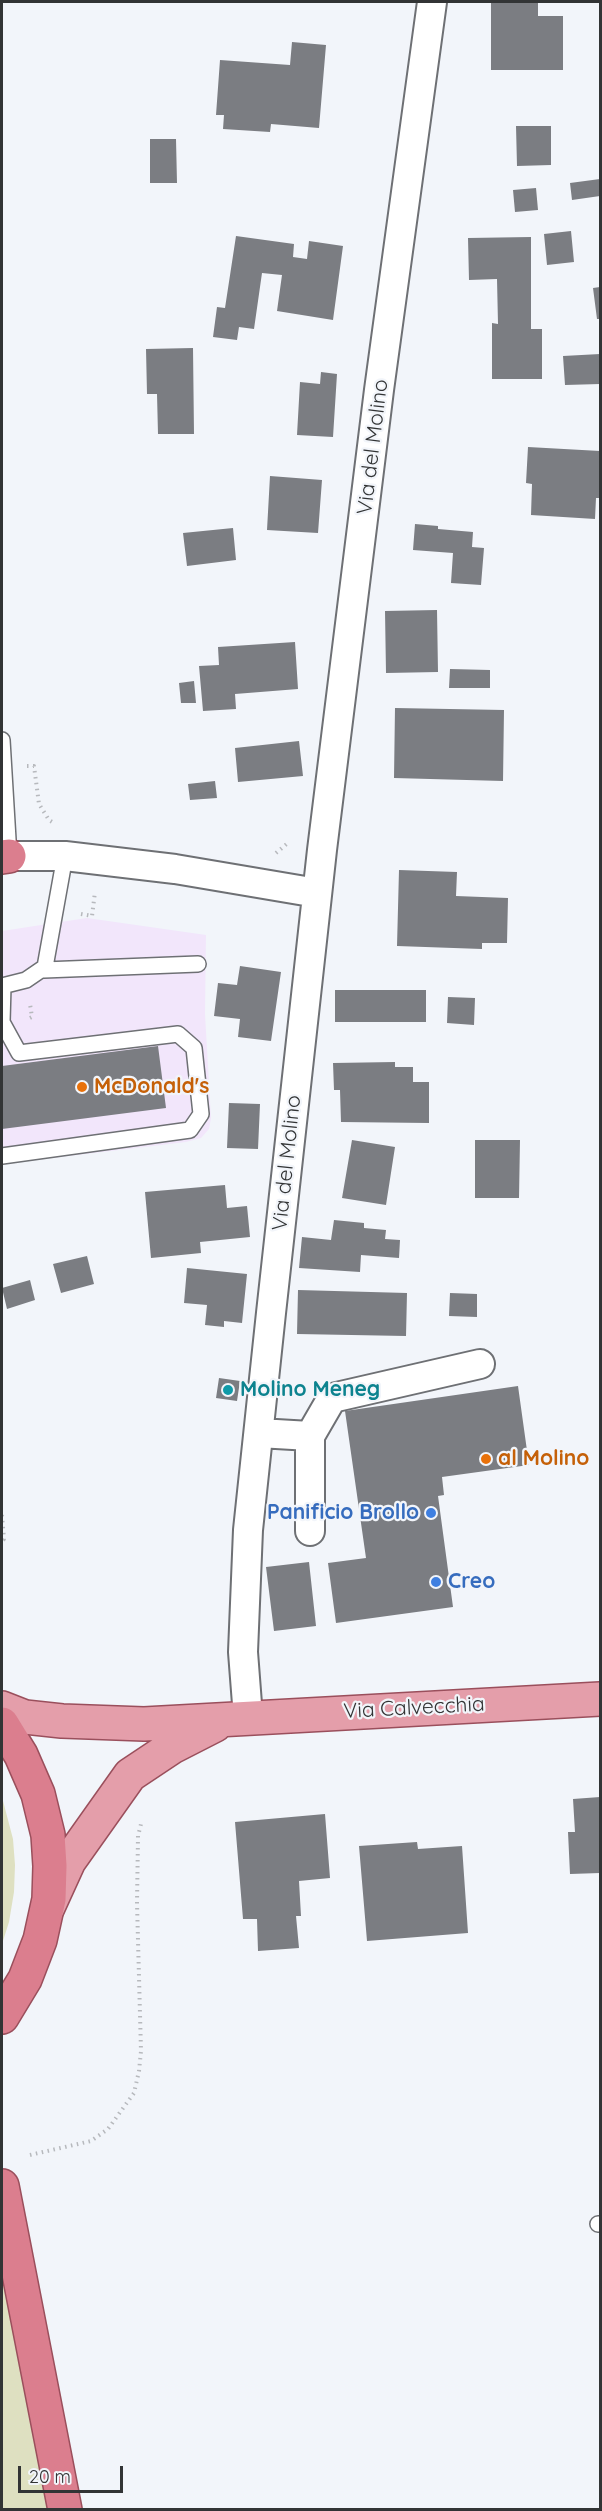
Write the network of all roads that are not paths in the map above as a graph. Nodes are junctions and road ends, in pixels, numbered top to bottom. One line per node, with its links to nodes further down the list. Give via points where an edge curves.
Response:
1 (432, 2): 5 (street, Via del Molino)
2 (2, 740): 3 (lane)
3 (5, 856): 4 (street)
4 (65, 856): 5 (street); 7 (lane)
5 (317, 893): 11 (street, Via del Molino)
6 (198, 964): 7 (lane)
7 (44, 970): 8 (lane)
8 (2, 986): 9 (lane, via 2,1022 19,1053 178,1034 194,1048 201,1114 190,1130)
9 (2, 1156)
10 (480, 1364): 12 (street, via 332,1398)
11 (259, 1433): 12 (street); 16 (street, Via del Molino)
12 (310, 1436): 13 (street)
13 (310, 1531)
14 (600, 1699): 16 (main road, Via Calvecchia)
15 (2, 1708): 16 (main road, Via Calvecchia, via 25,1717 116,1724)
16 (238, 1718): 18 (main road, Via Calvecchia, via 172,1747 130,1775 69,1861)
17 (2, 1724): 18 (highway, via 21,1755 41,1804 49,1845)
18 (47, 1909): 19 (highway, via 29,1970)
19 (2, 2017)
20 (2, 2186): 21 (highway)
21 (65, 2510)

